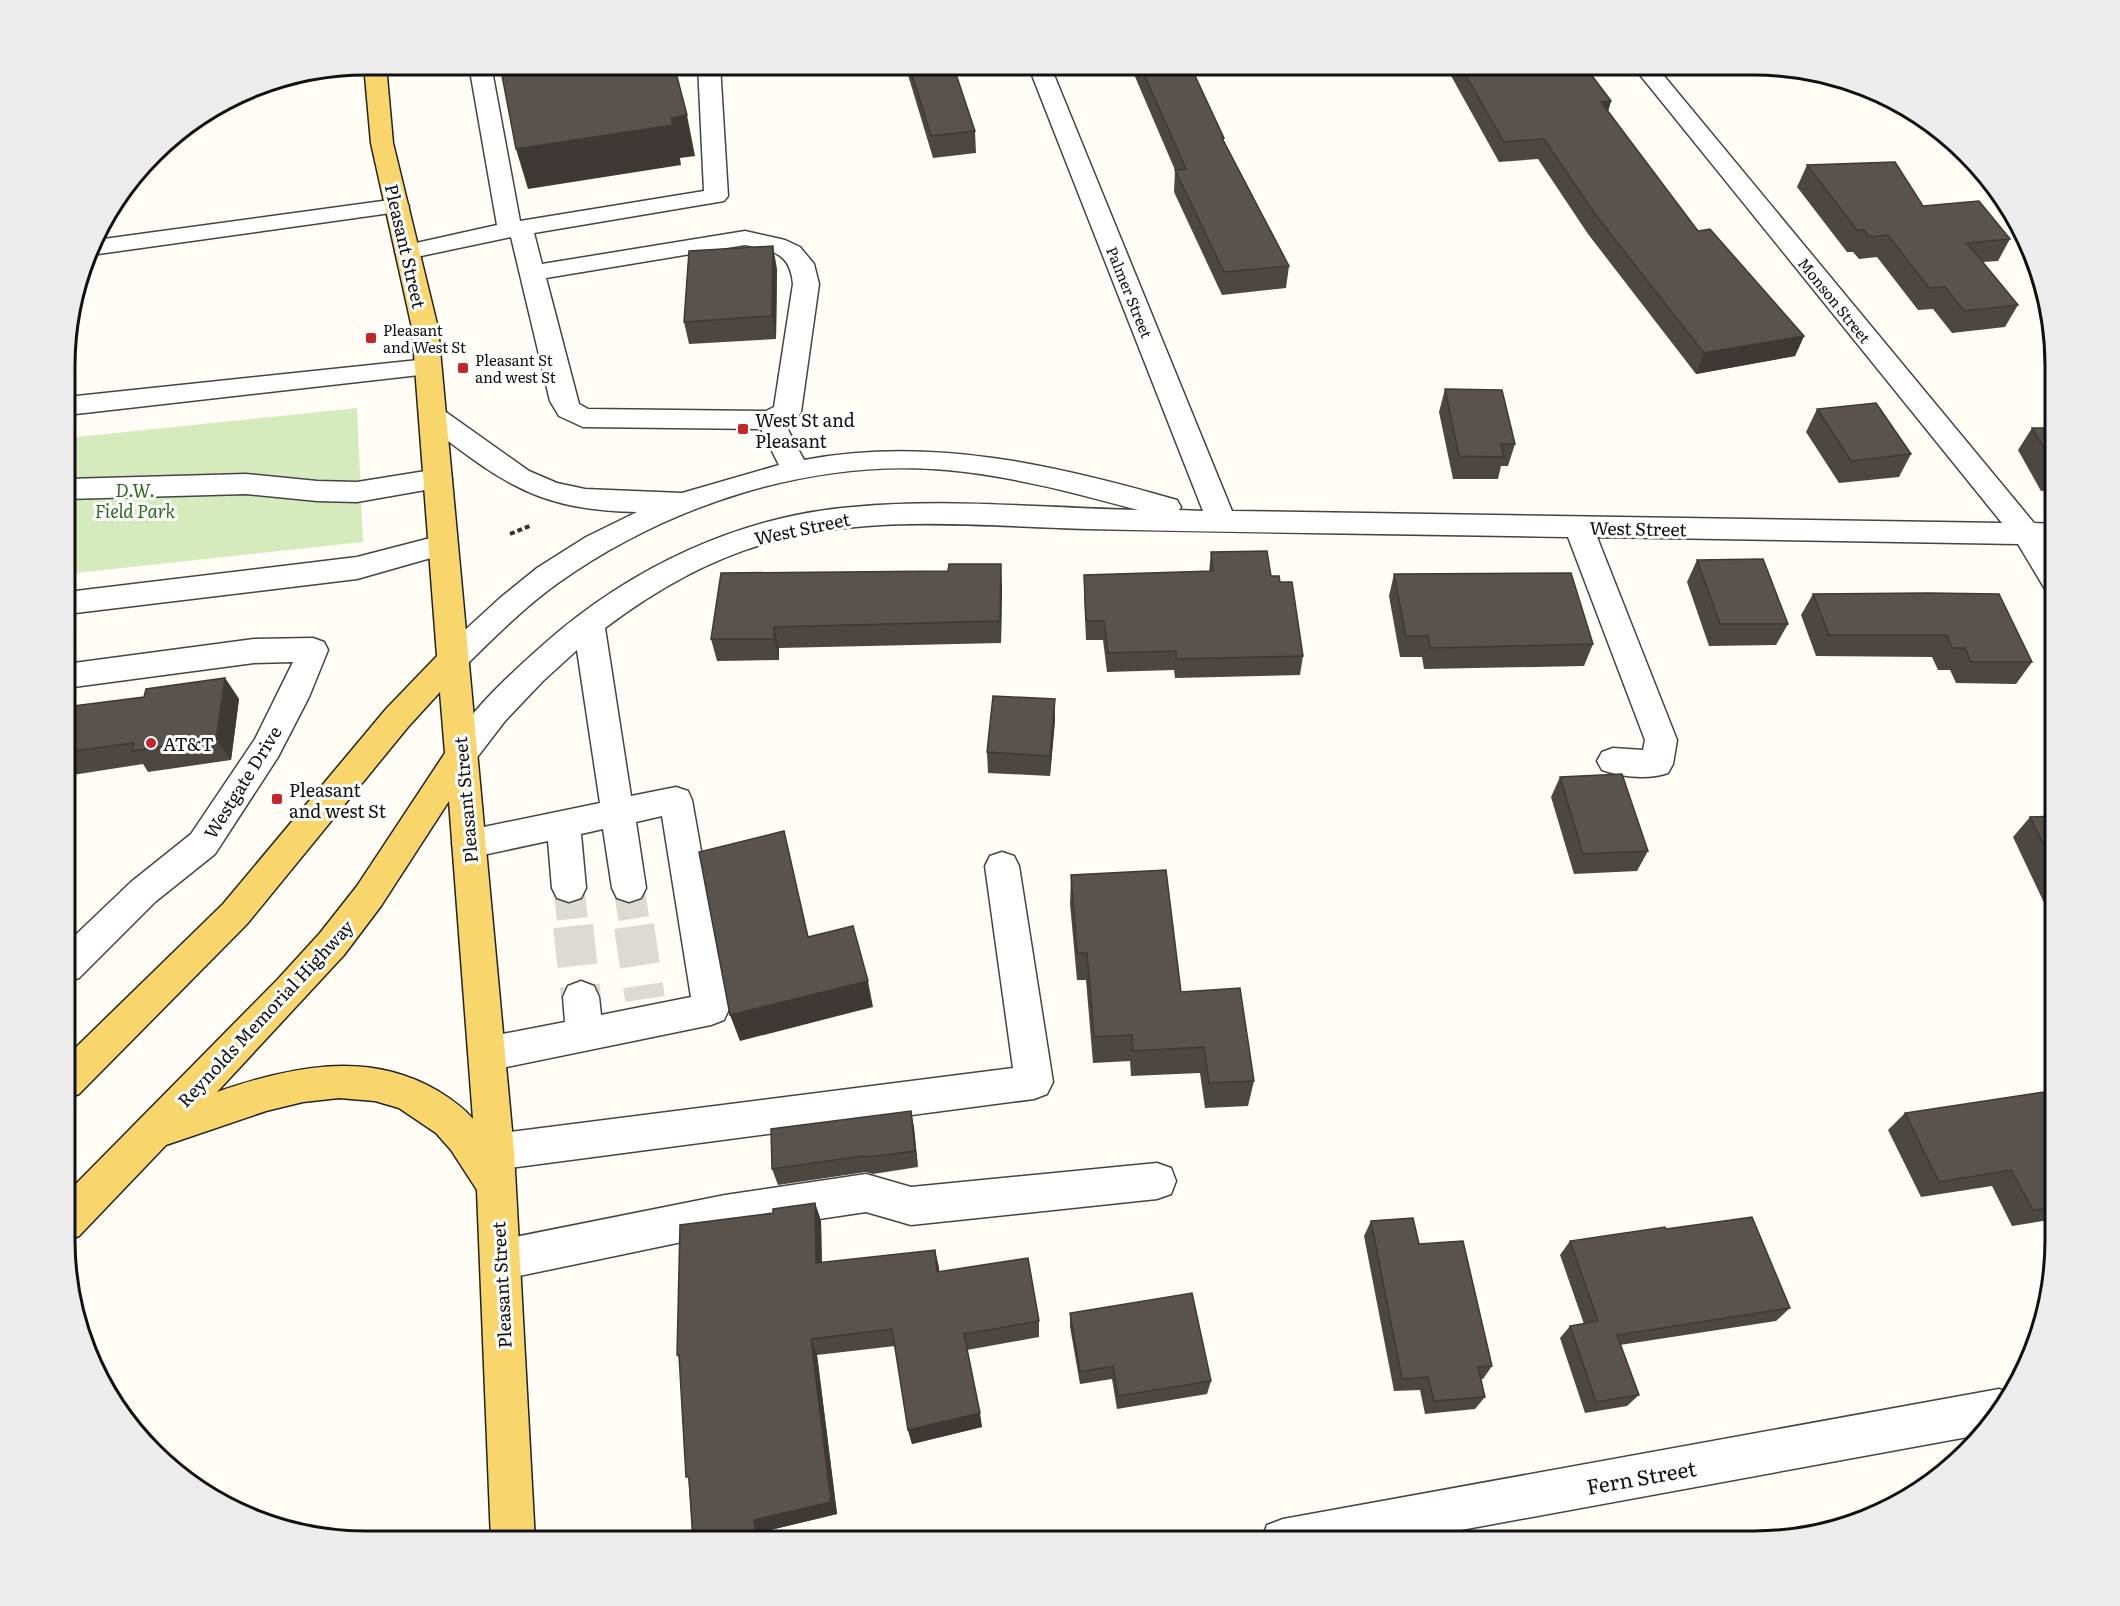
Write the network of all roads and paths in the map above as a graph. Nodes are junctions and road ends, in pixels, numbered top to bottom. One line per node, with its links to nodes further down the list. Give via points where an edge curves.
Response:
1 (376, 75): 6 (main road, Pleasant Street, via 382,143)
2 (482, 75): 7 (street)
3 (710, 75): 7 (street, via 716,196)
4 (1043, 75): 19 (street, Palmer Street)
5 (1651, 75): 23 (street, Monson Street)
6 (397, 206): 8 (street); 9 (main road, Pleasant Street)
7 (515, 229): 9 (street); 10 (street)
8 (101, 247)
9 (407, 252): 11 (main road, Pleasant Street, via 425,328)
10 (531, 273): 14 (street, via 563,400 569,410 583,418); 14 (street, via 745,238 773,243 794,255 803,266 806,284 791,389 787,412)
11 (428, 367): 12 (street); 13 (main road, Pleasant Street)
12 (75, 405)
13 (432, 416): 16 (main road, Pleasant Street); 18 (street, via 518,476 553,492 618,501)
14 (770, 420): 15 (street)
15 (796, 471): 18 (street, West Street); 19 (street, West Street, via 885,461 964,463 1003,468)
16 (438, 479): 17 (street, via 357,492 246,484); 24 (main road, Pleasant Street)
17 (75, 489)
18 (686, 502): 27 (street, West Street, via 614,536 549,575)
19 (1221, 520): 21 (street, West Street); 26 (street, West Street, via 900,513 815,521 693,560 648,584)
20 (533, 525): 22 (path)
21 (1579, 527): 23 (street, West Street); 30 (street, via 1661,740 1657,764)
22 (510, 534)
23 (2041, 534)
24 (442, 544): 25 (street, via 357,568); 27 (main road, Pleasant Street)
25 (75, 602)
26 (589, 625): 29 (street, West Street, via 520,684); 31 (street)
27 (452, 660): 29 (main road, Pleasant Street); 41 (main road, via 397,718 235,914)
28 (75, 675): 37 (street, Westgate Drive, via 254,651 313,650 267,748 203,844 143,892)
29 (461, 755): 33 (main road, Pleasant Street); 42 (main road, Reynolds Memorial Highway, via 345,928)
30 (1613, 761)
31 (618, 813): 32 (street); 36 (street); 39 (street, via 676,800 711,1009 646,1010)
32 (563, 824): 33 (street); 35 (street)
33 (469, 844): 40 (main road, Pleasant Street)
34 (1002, 866): 43 (street, via 1034,1082)
35 (569, 888)
36 (629, 888)
37 (75, 958)
38 (580, 997): 39 (street)
39 (585, 1035): 40 (street)
40 (487, 1054): 43 (main road, Pleasant Street)
41 (75, 1073)
42 (154, 1132): 43 (main road, via 271,1091 306,1084 365,1083 409,1094 442,1113); 45 (main road, Reynolds Memorial Highway)
43 (496, 1169): 46 (main road, Pleasant Street)
44 (1157, 1181): 46 (street, via 911,1206 866,1193 725,1214)
45 (75, 1213)
46 (500, 1260): 48 (main road, Pleasant Street)
47 (1989, 1412): 49 (street, Fern Street)
48 (513, 1531)
49 (1339, 1531)

